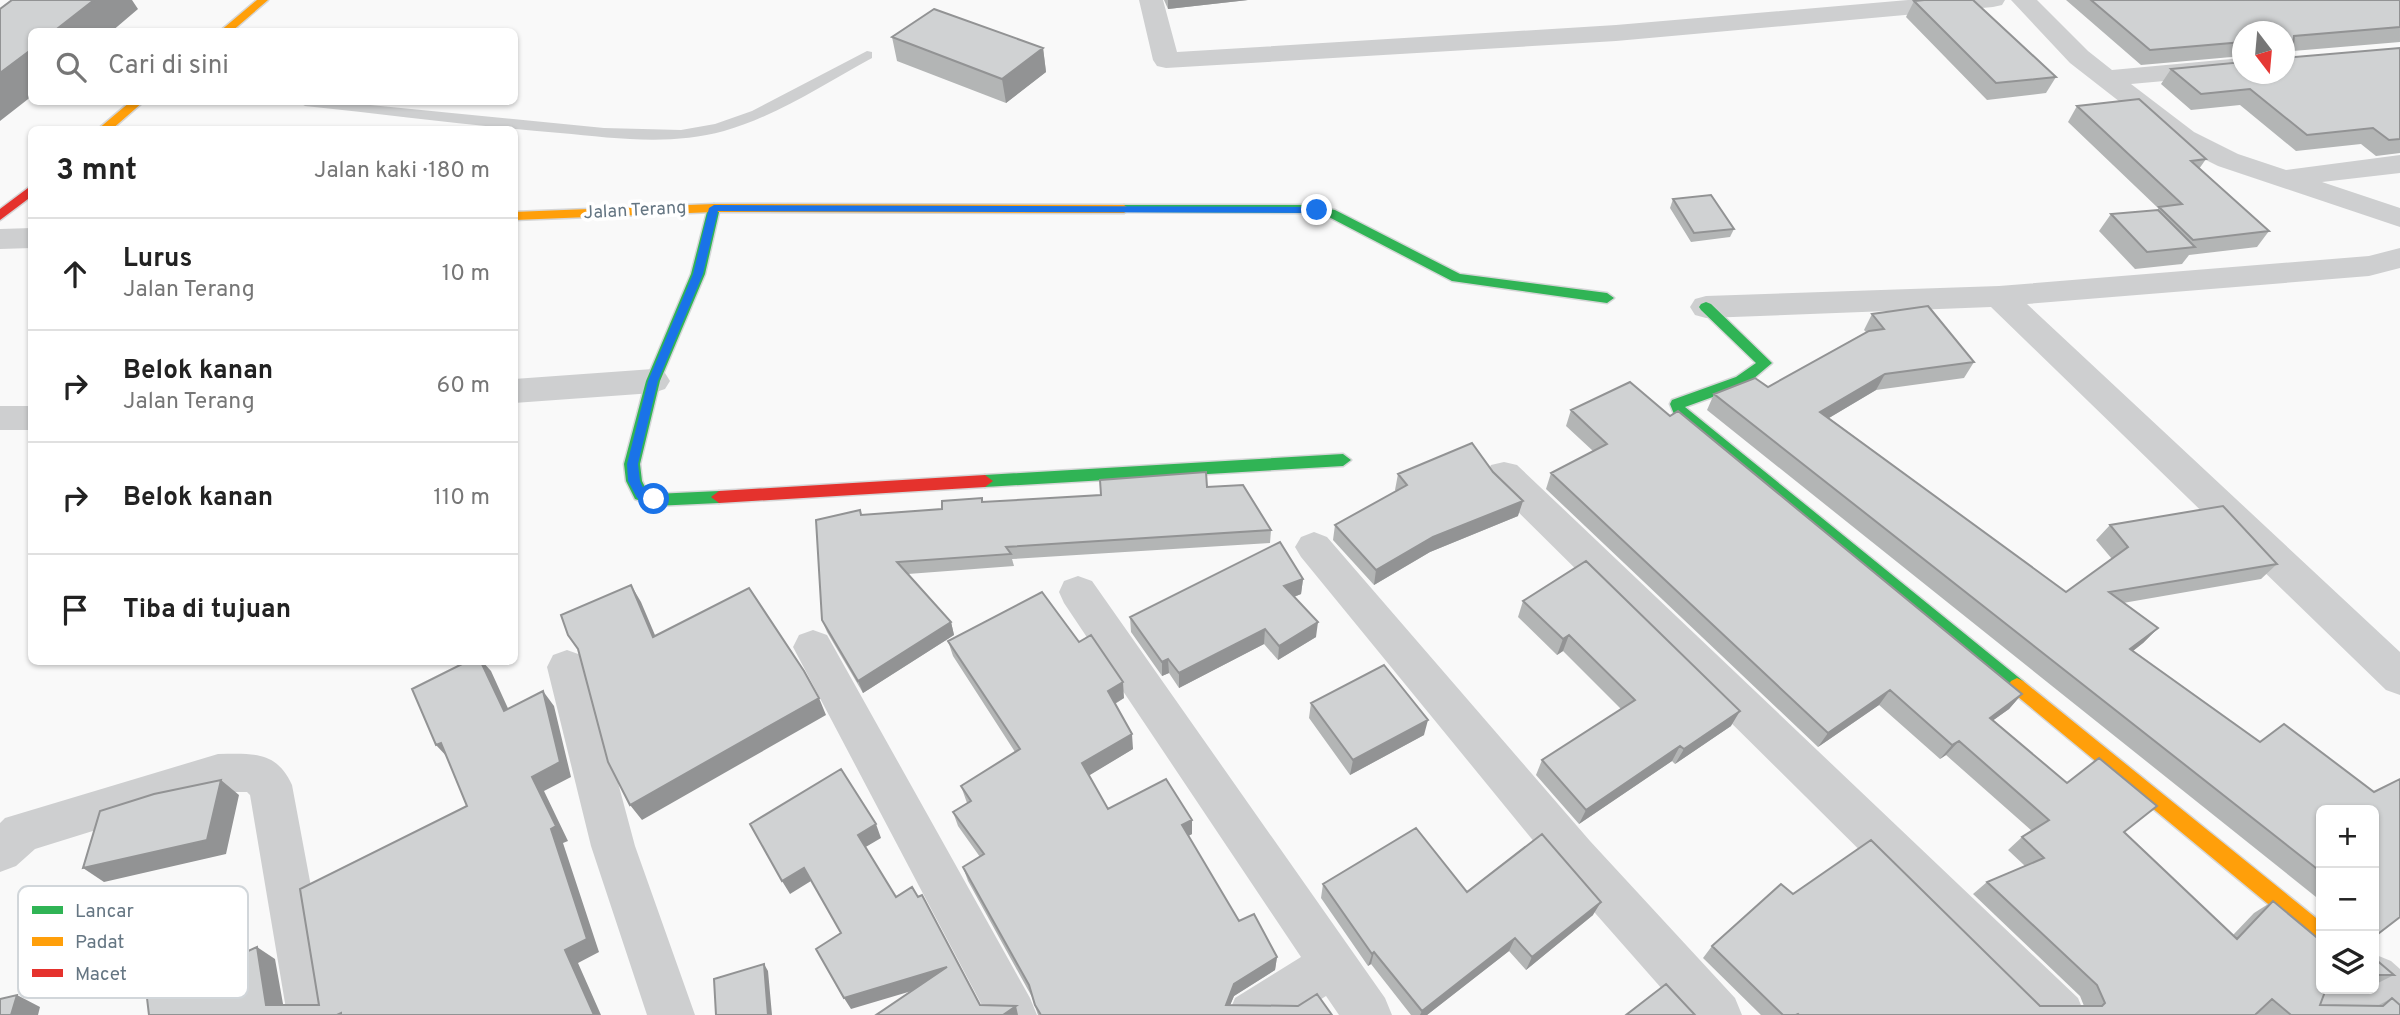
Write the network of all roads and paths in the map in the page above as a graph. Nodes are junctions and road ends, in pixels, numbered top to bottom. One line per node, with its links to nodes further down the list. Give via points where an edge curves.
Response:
1 (263, 0): 5 (main road)
2 (1151, 0): 3 (street, via 1166,60 1616,33)
3 (1993, 0)
4 (2023, 0): 8 (street, via 2079,57)
5 (229, 28)
6 (867, 55): 10 (lane, via 755,114 719,128 681,135 547,128)
7 (2232, 67): 8 (street)
8 (2107, 78): 13 (street, via 2185,138 2228,160)
9 (133, 105): 11 (main road)
10 (333, 105)
11 (108, 126)
12 (2400, 164): 13 (street)
13 (2283, 179): 18 (street)
14 (28, 193): 16 (main road)
15 (714, 208): 17 (main road, Jalan Terang); 25 (main road, via 1303,209 1330,213 1457,278); 27 (main road, Jalan Terang, via 698,274)
16 (0, 216)
17 (518, 216)
18 (2400, 218)
19 (28, 238): 20 (street)
20 (0, 239)
21 (2400, 258): 22 (street)
22 (2369, 265): 23 (street); 24 (street)
23 (2400, 288)
24 (1999, 296): 26 (street); 37 (street)
25 (1607, 298)
26 (1706, 307): 39 (main road, via 1753,346 1765,363 1741,381 1677,404 1679,410)
27 (653, 381): 28 (street); 31 (main road, Jalan Terang, via 632,464 641,495 654,499)
28 (518, 391)
29 (0, 418): 30 (street)
30 (28, 418)
31 (1342, 460)
32 (1504, 475): 50 (street)
33 (1314, 547): 49 (street, via 1574,856)
34 (1079, 592): 40 (street)
35 (813, 647): 46 (street)
36 (567, 667): 45 (street, via 613,846)
37 (2400, 678)
38 (0, 851): 44 (street, via 21,833 218,774 256,773 270,785)
39 (2316, 931)
40 (1332, 965): 47 (street); 48 (street)
41 (2379, 982): 43 (street)
42 (2348, 994): 51 (street)
43 (2400, 1000)
44 (311, 1015)
45 (671, 1015)
46 (1013, 1015)
47 (1252, 1015)
48 (1368, 1015)
49 (1718, 1015)
50 (2062, 1015)
51 (2325, 1015)

